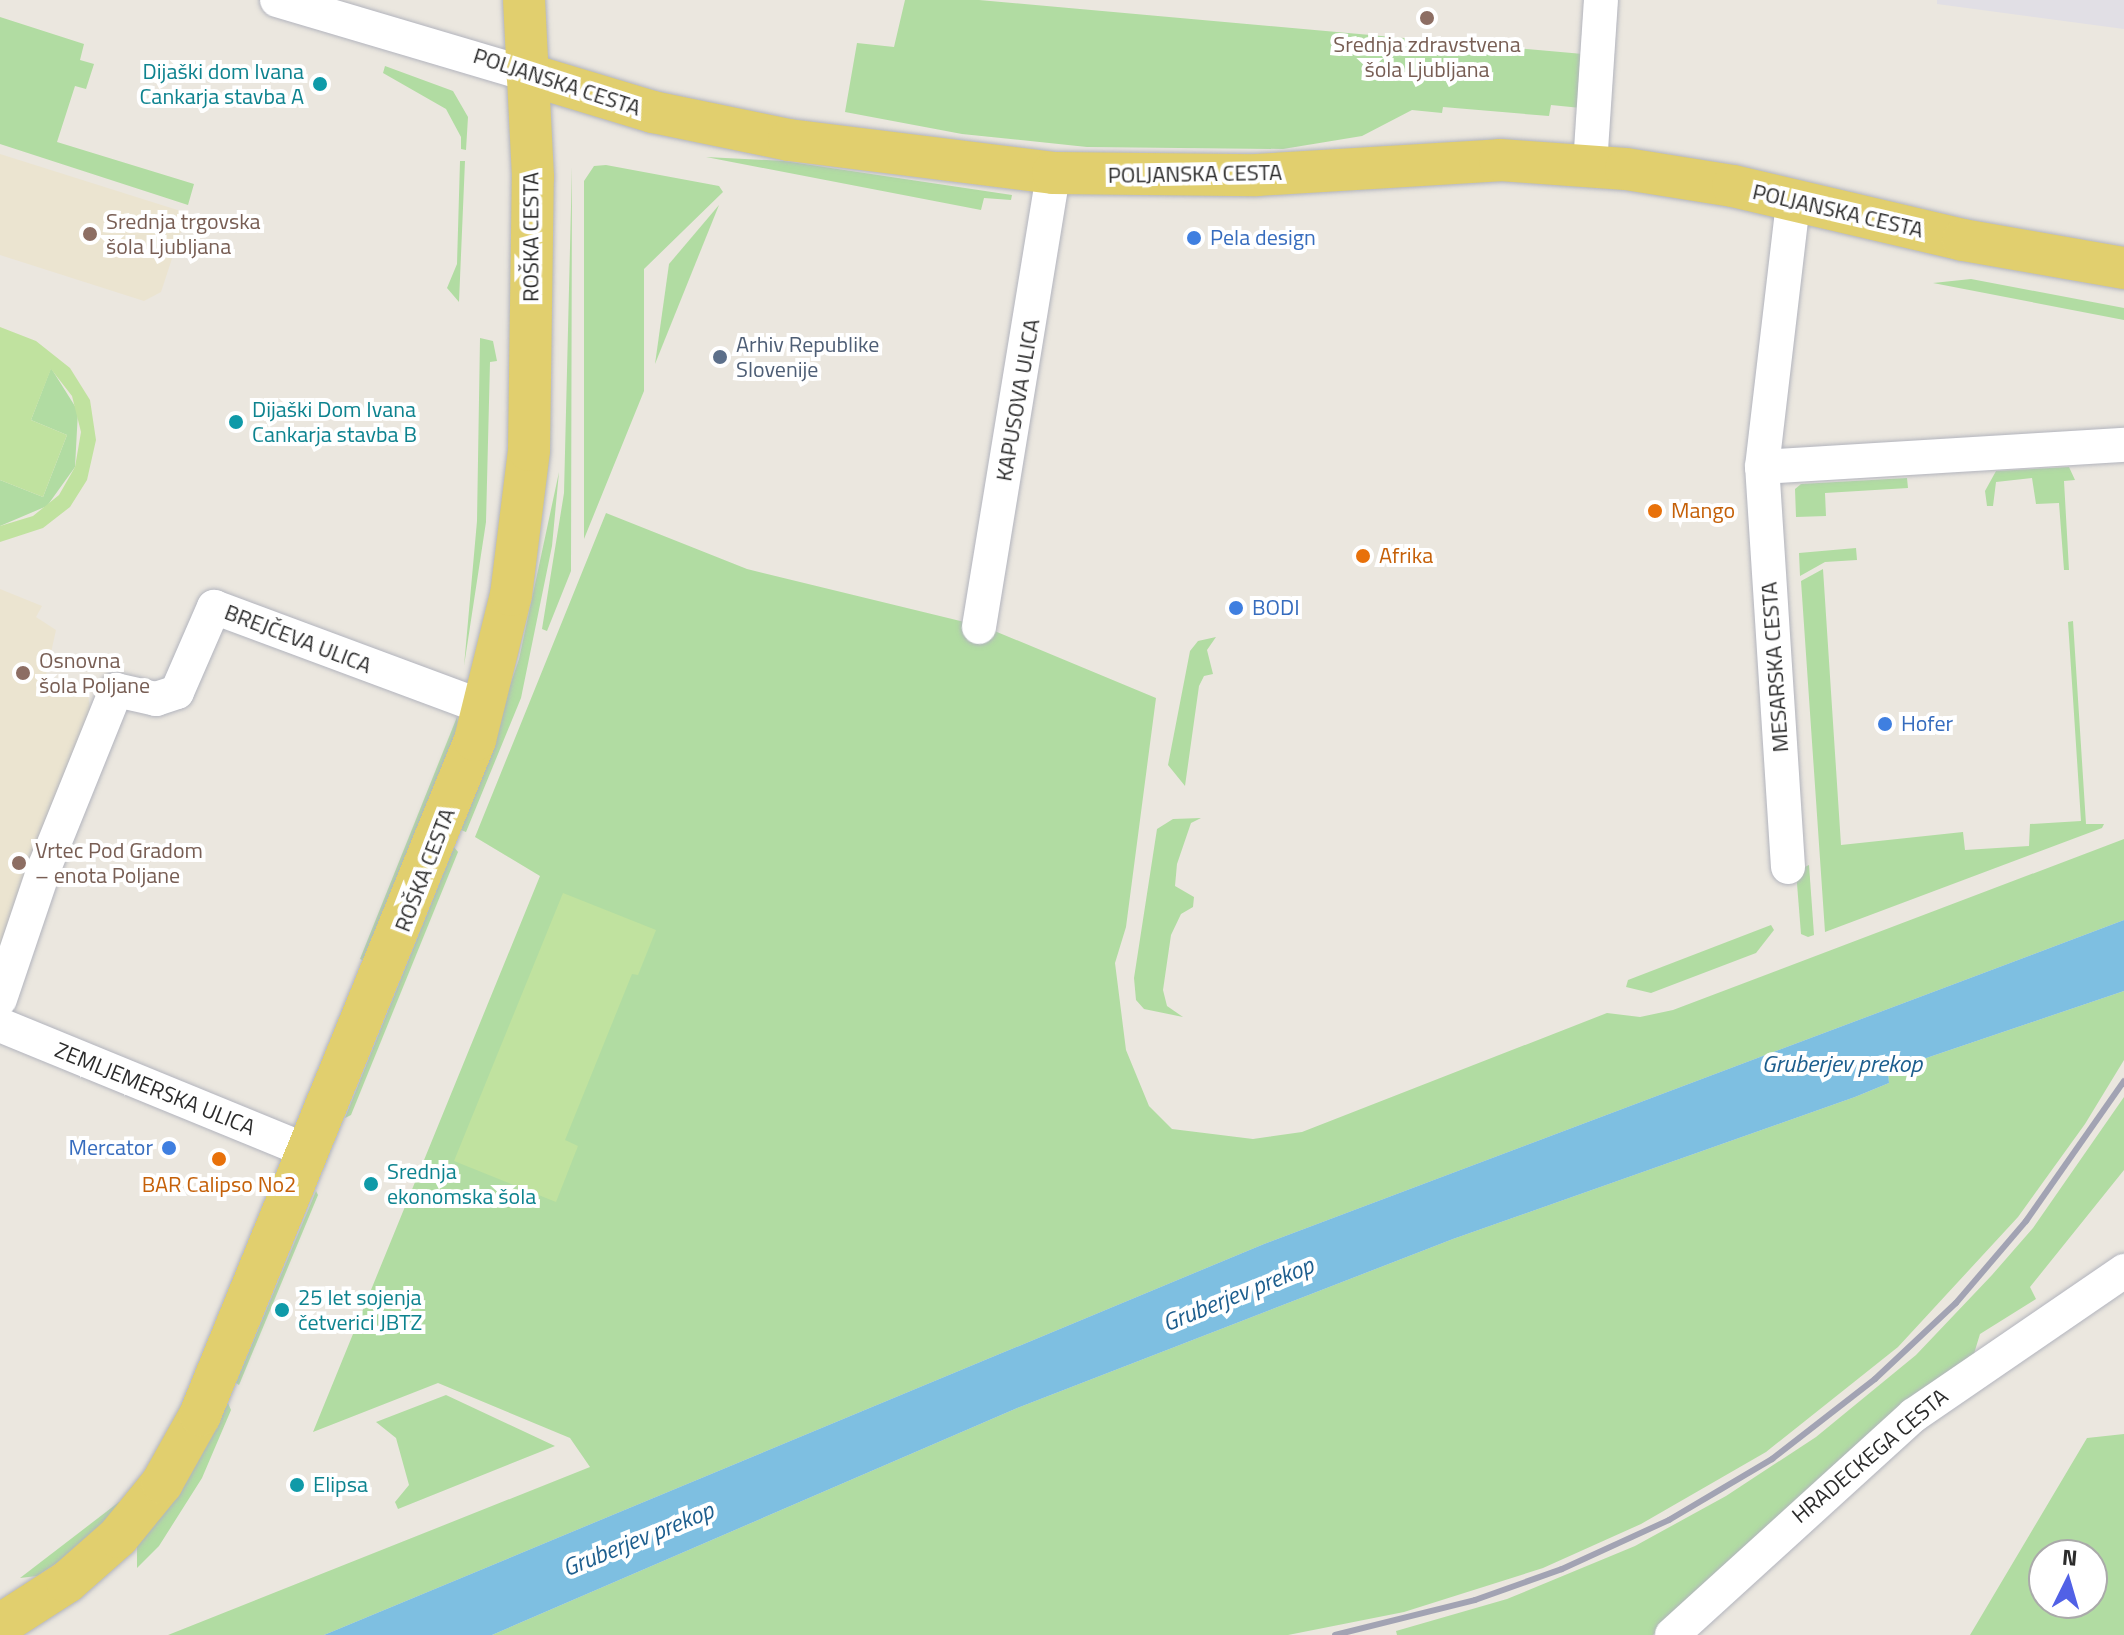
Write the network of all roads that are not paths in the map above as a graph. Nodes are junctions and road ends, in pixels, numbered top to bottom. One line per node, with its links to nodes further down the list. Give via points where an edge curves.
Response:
1 (277, 0): 4 (street, POLJANSKA CESTA)
2 (524, 0): 4 (main road, ROŠKA CESTA)
3 (1601, 0): 5 (street)
4 (527, 74): 6 (main road, POLJANSKA CESTA, via 653,112 789,140); 12 (main road, ROŠKA CESTA, via 533,177 529,450 511,595)
5 (1590, 165): 6 (main road, POLJANSKA CESTA, via 1500,160 1257,175); 7 (main road, POLJANSKA CESTA, via 1733,186)
6 (1053, 173): 11 (street, KAPUSOVA ULICA)
7 (1793, 203): 8 (main road, POLJANSKA CESTA); 10 (street, MESARSKA CESTA)
8 (2124, 268)
9 (2124, 445): 10 (street)
10 (1762, 467): 13 (street, MESARSKA CESTA)
11 (979, 627)
12 (485, 708): 14 (street, BREJČEVA ULICA, via 214,607 177,692 156,699 116,690 45,866); 16 (main road, ROŠKA CESTA)
13 (1788, 867)
14 (0, 999)
15 (0, 1025): 16 (street, ZEMLJEMERSKA ULICA)
16 (310, 1152): 18 (main road, ROŠKA CESTA, via 213,1387 162,1483 99,1555)
17 (2124, 1271): 19 (street, HRADECKEGA CESTA, via 1914,1415)
18 (0, 1625)
19 (1672, 1635)

